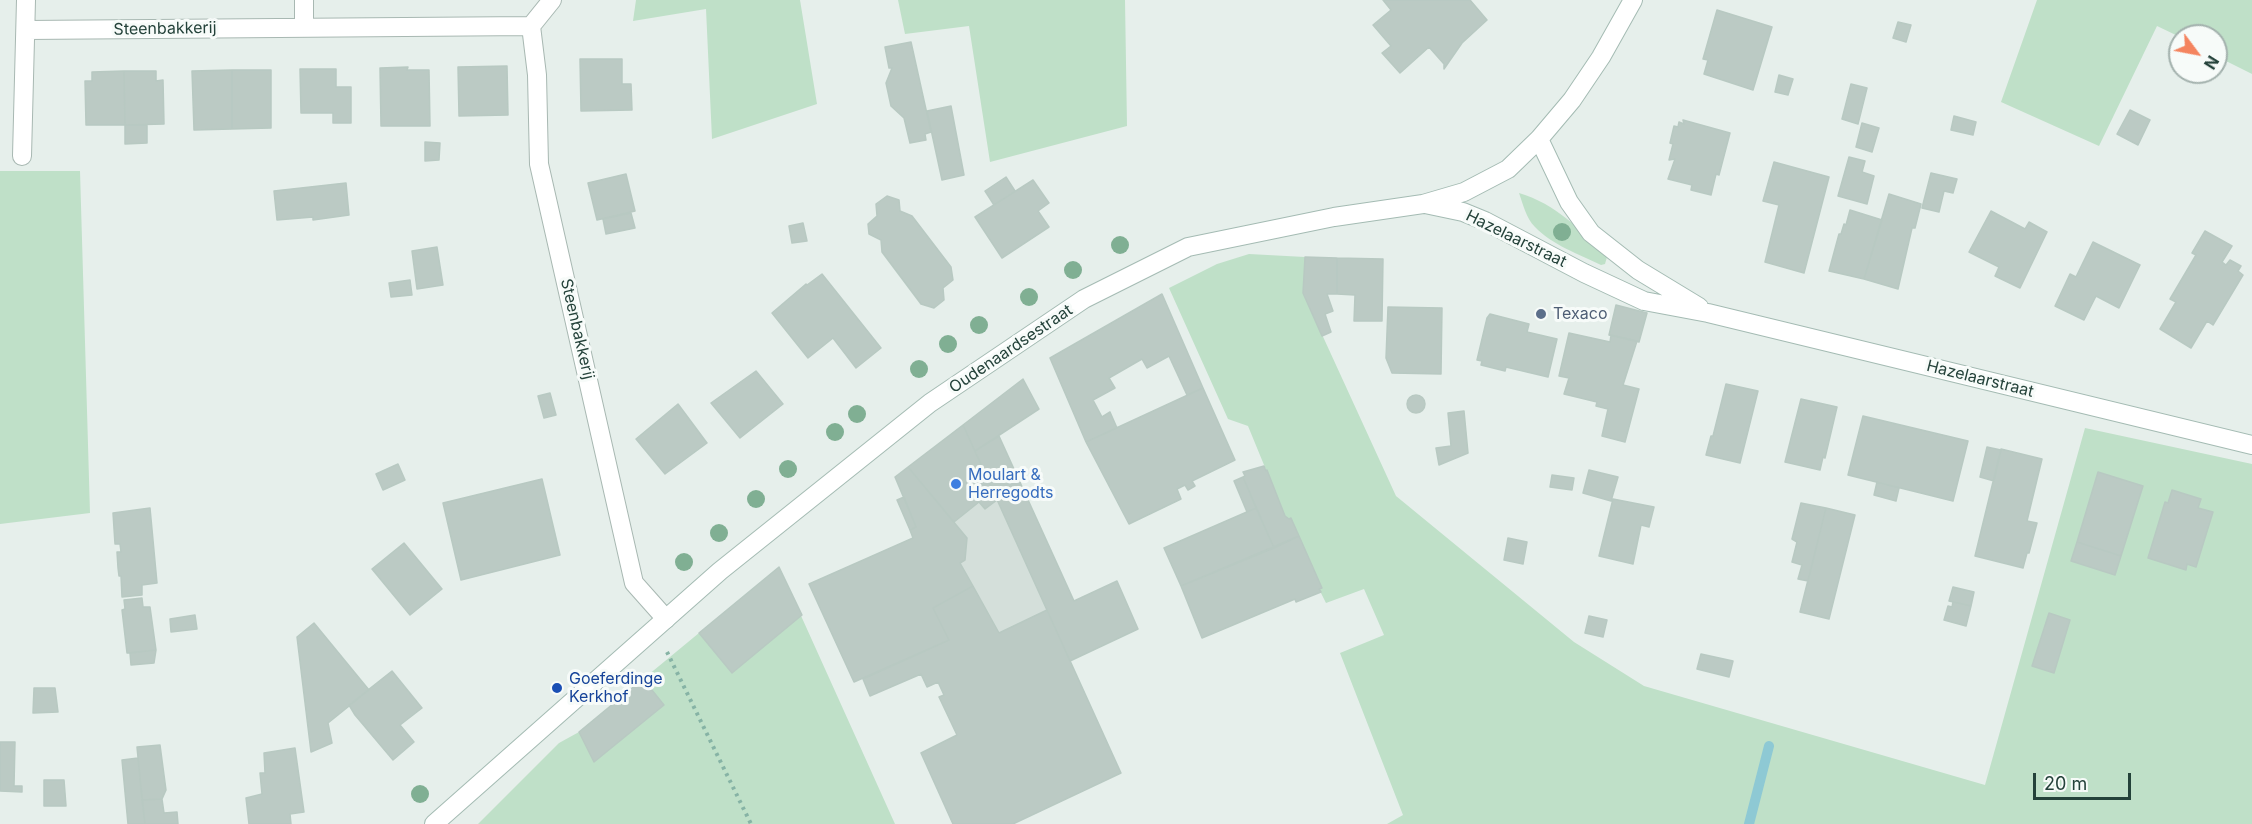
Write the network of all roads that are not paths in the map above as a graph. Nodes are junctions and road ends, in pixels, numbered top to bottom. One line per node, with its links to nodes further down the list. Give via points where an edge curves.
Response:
1 (26, 0): 7 (street)
2 (304, 0): 6 (street)
3 (552, 0): 5 (street)
4 (1633, 0): 8 (street, Oudenaardsestraat, via 1578,92)
5 (531, 26): 6 (street, Steenbakkerij); 13 (street, Steenbakkerij, via 537,75 539,164 634,583)
6 (304, 27): 7 (street, Steenbakkerij)
7 (26, 30): 9 (street)
8 (1539, 139): 10 (street, Oudenaardsestraat, via 1508,169 1464,192); 11 (street, Hazelaarstraat, via 1569,202 1591,233 1638,270)
9 (22, 156)
10 (1423, 204): 11 (street, Hazelaarstraat, via 1485,221 1644,301); 13 (street, Oudenaardsestraat, via 1334,217 1188,247 1084,299 930,403 720,571)
11 (1708, 313): 12 (street, Hazelaarstraat)
12 (2252, 445)
13 (666, 620): 14 (street, Oudenaardsestraat)
14 (435, 824)

